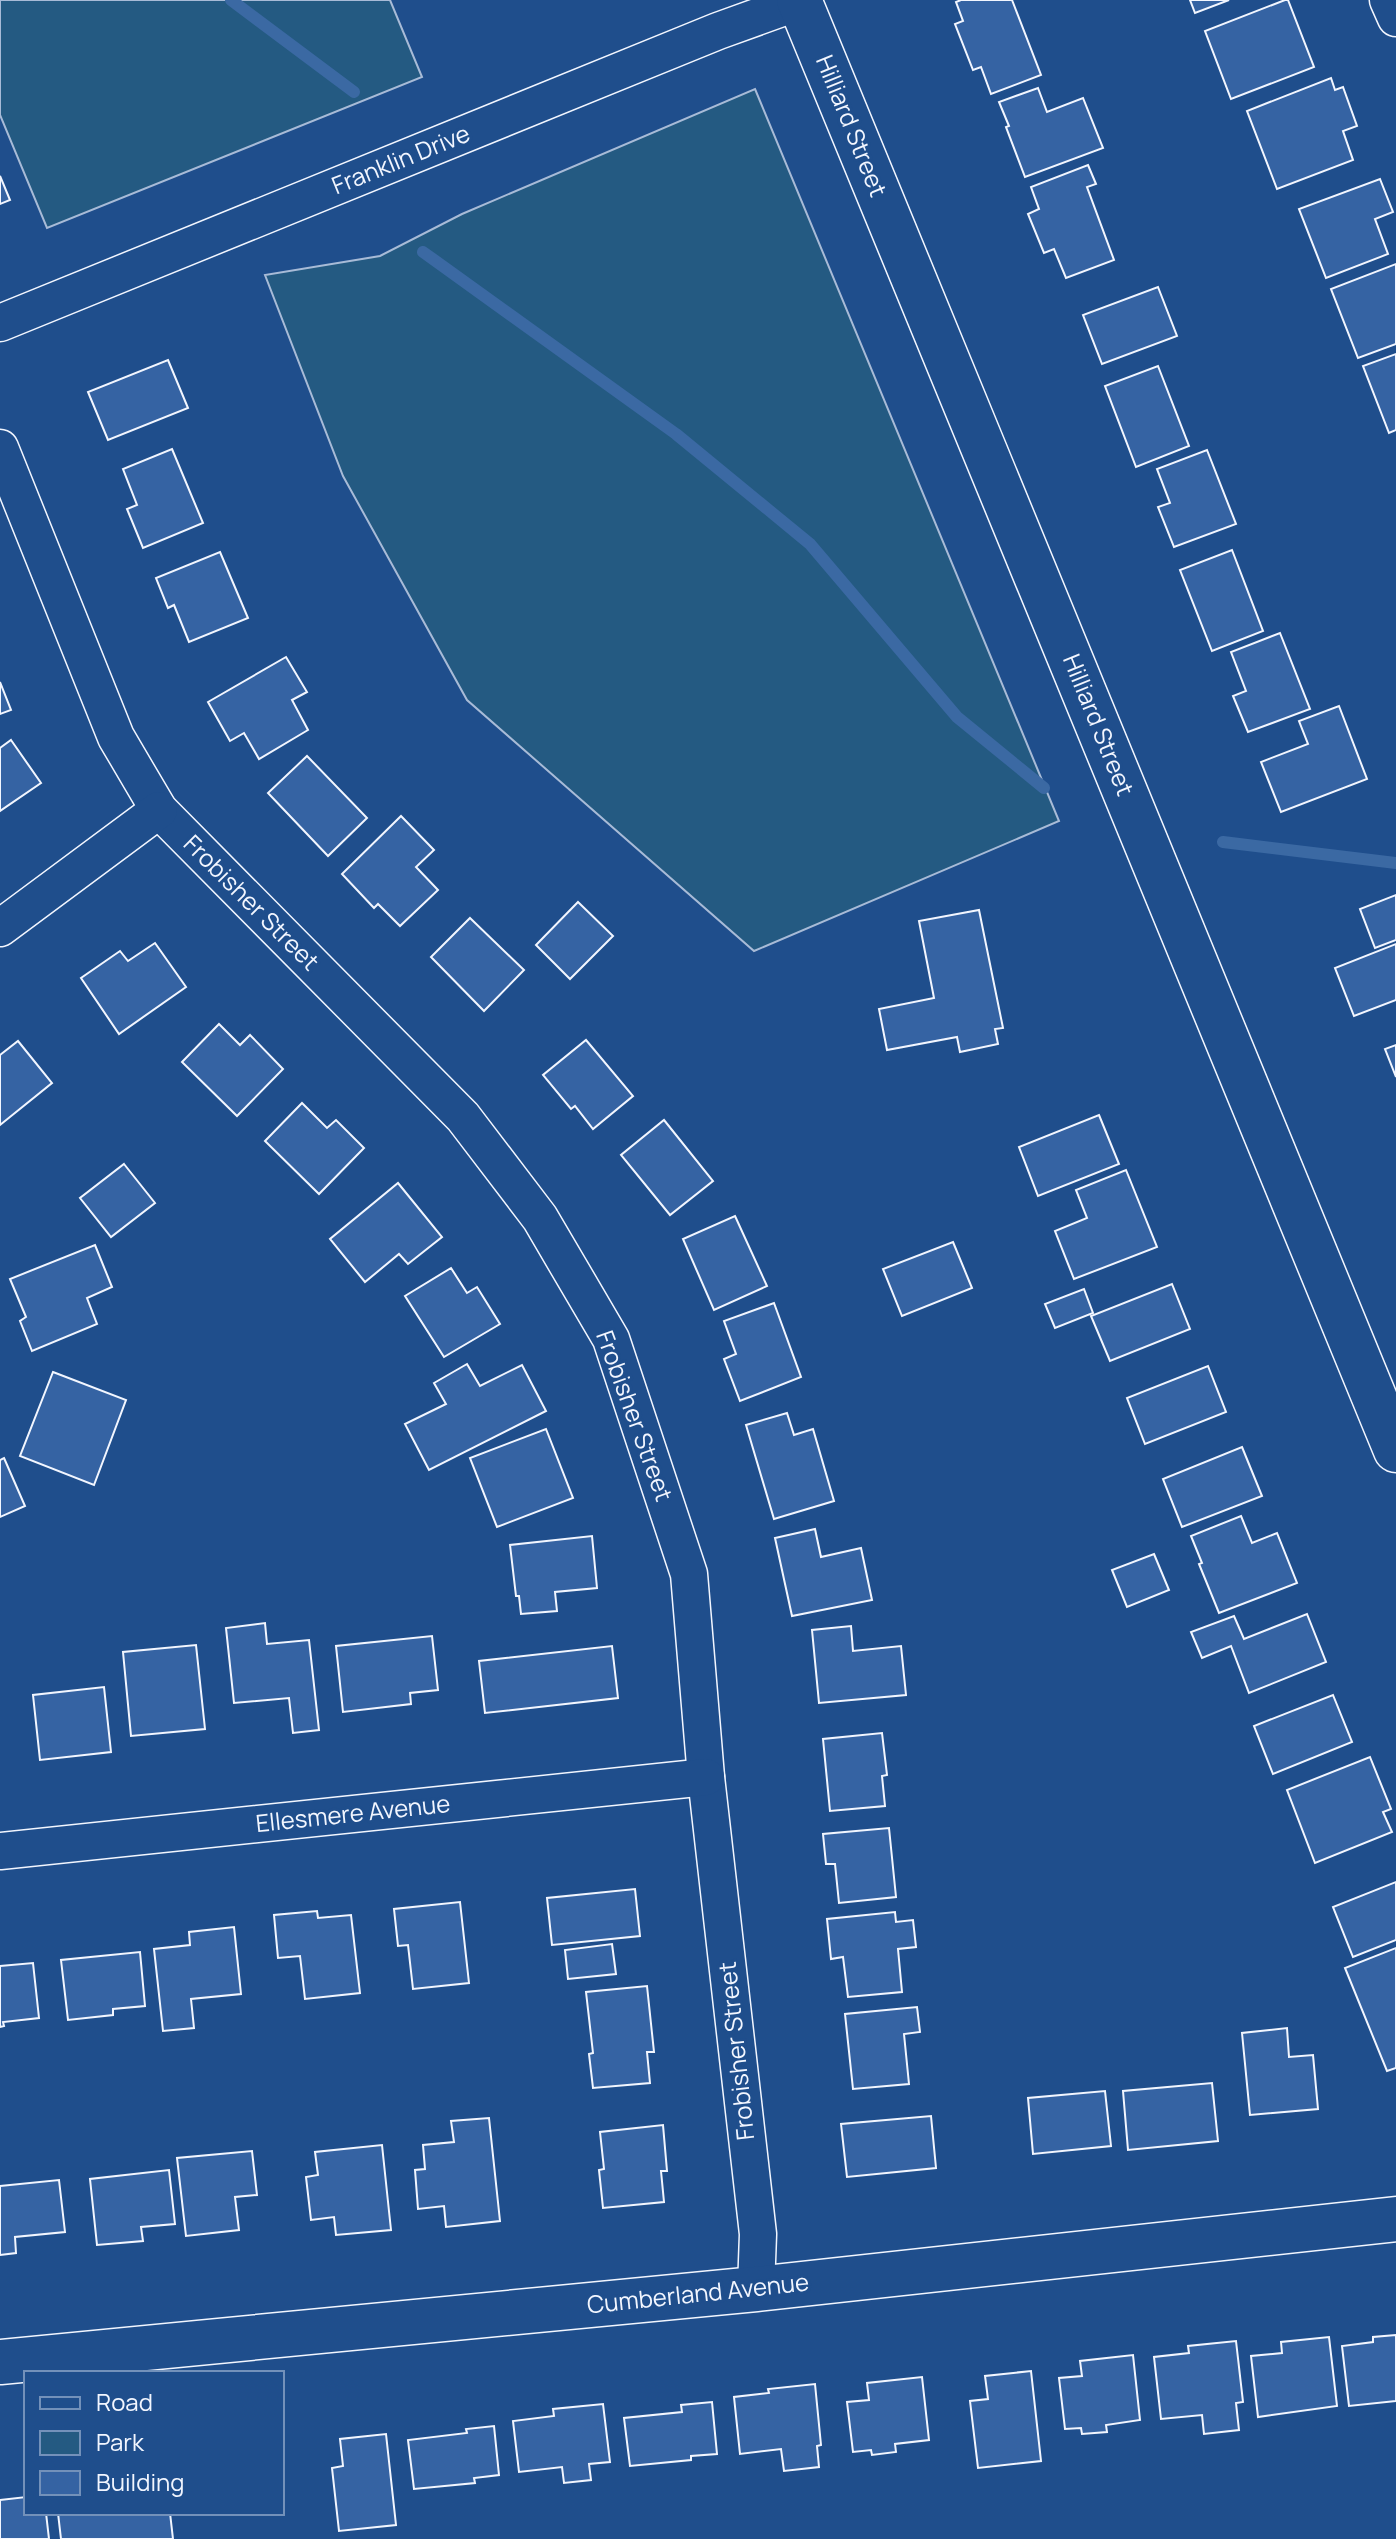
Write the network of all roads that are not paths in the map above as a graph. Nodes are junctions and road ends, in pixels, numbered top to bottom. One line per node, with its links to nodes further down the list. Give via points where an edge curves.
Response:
1 (1388, 0): 3 (street)
2 (801, 1): 4 (street, Franklin Drive); 8 (street, Hilliard Street)
3 (1396, 18)
4 (0, 323)
5 (0, 448): 6 (street, Frobisher Street, via 116,737)
6 (159, 810): 7 (street); 9 (street, Frobisher Street, via 463,1117 540,1218 611,1339 689,1574)
7 (0, 928)
8 (1396, 1450)
9 (706, 1777): 10 (street, Ellesmere Avenue); 12 (street, Frobisher Street, via 758,2234)
10 (0, 1851)
11 (1396, 2219): 12 (street, Cumberland Avenue)
12 (756, 2289): 13 (street, Cumberland Avenue)
13 (0, 2362)

